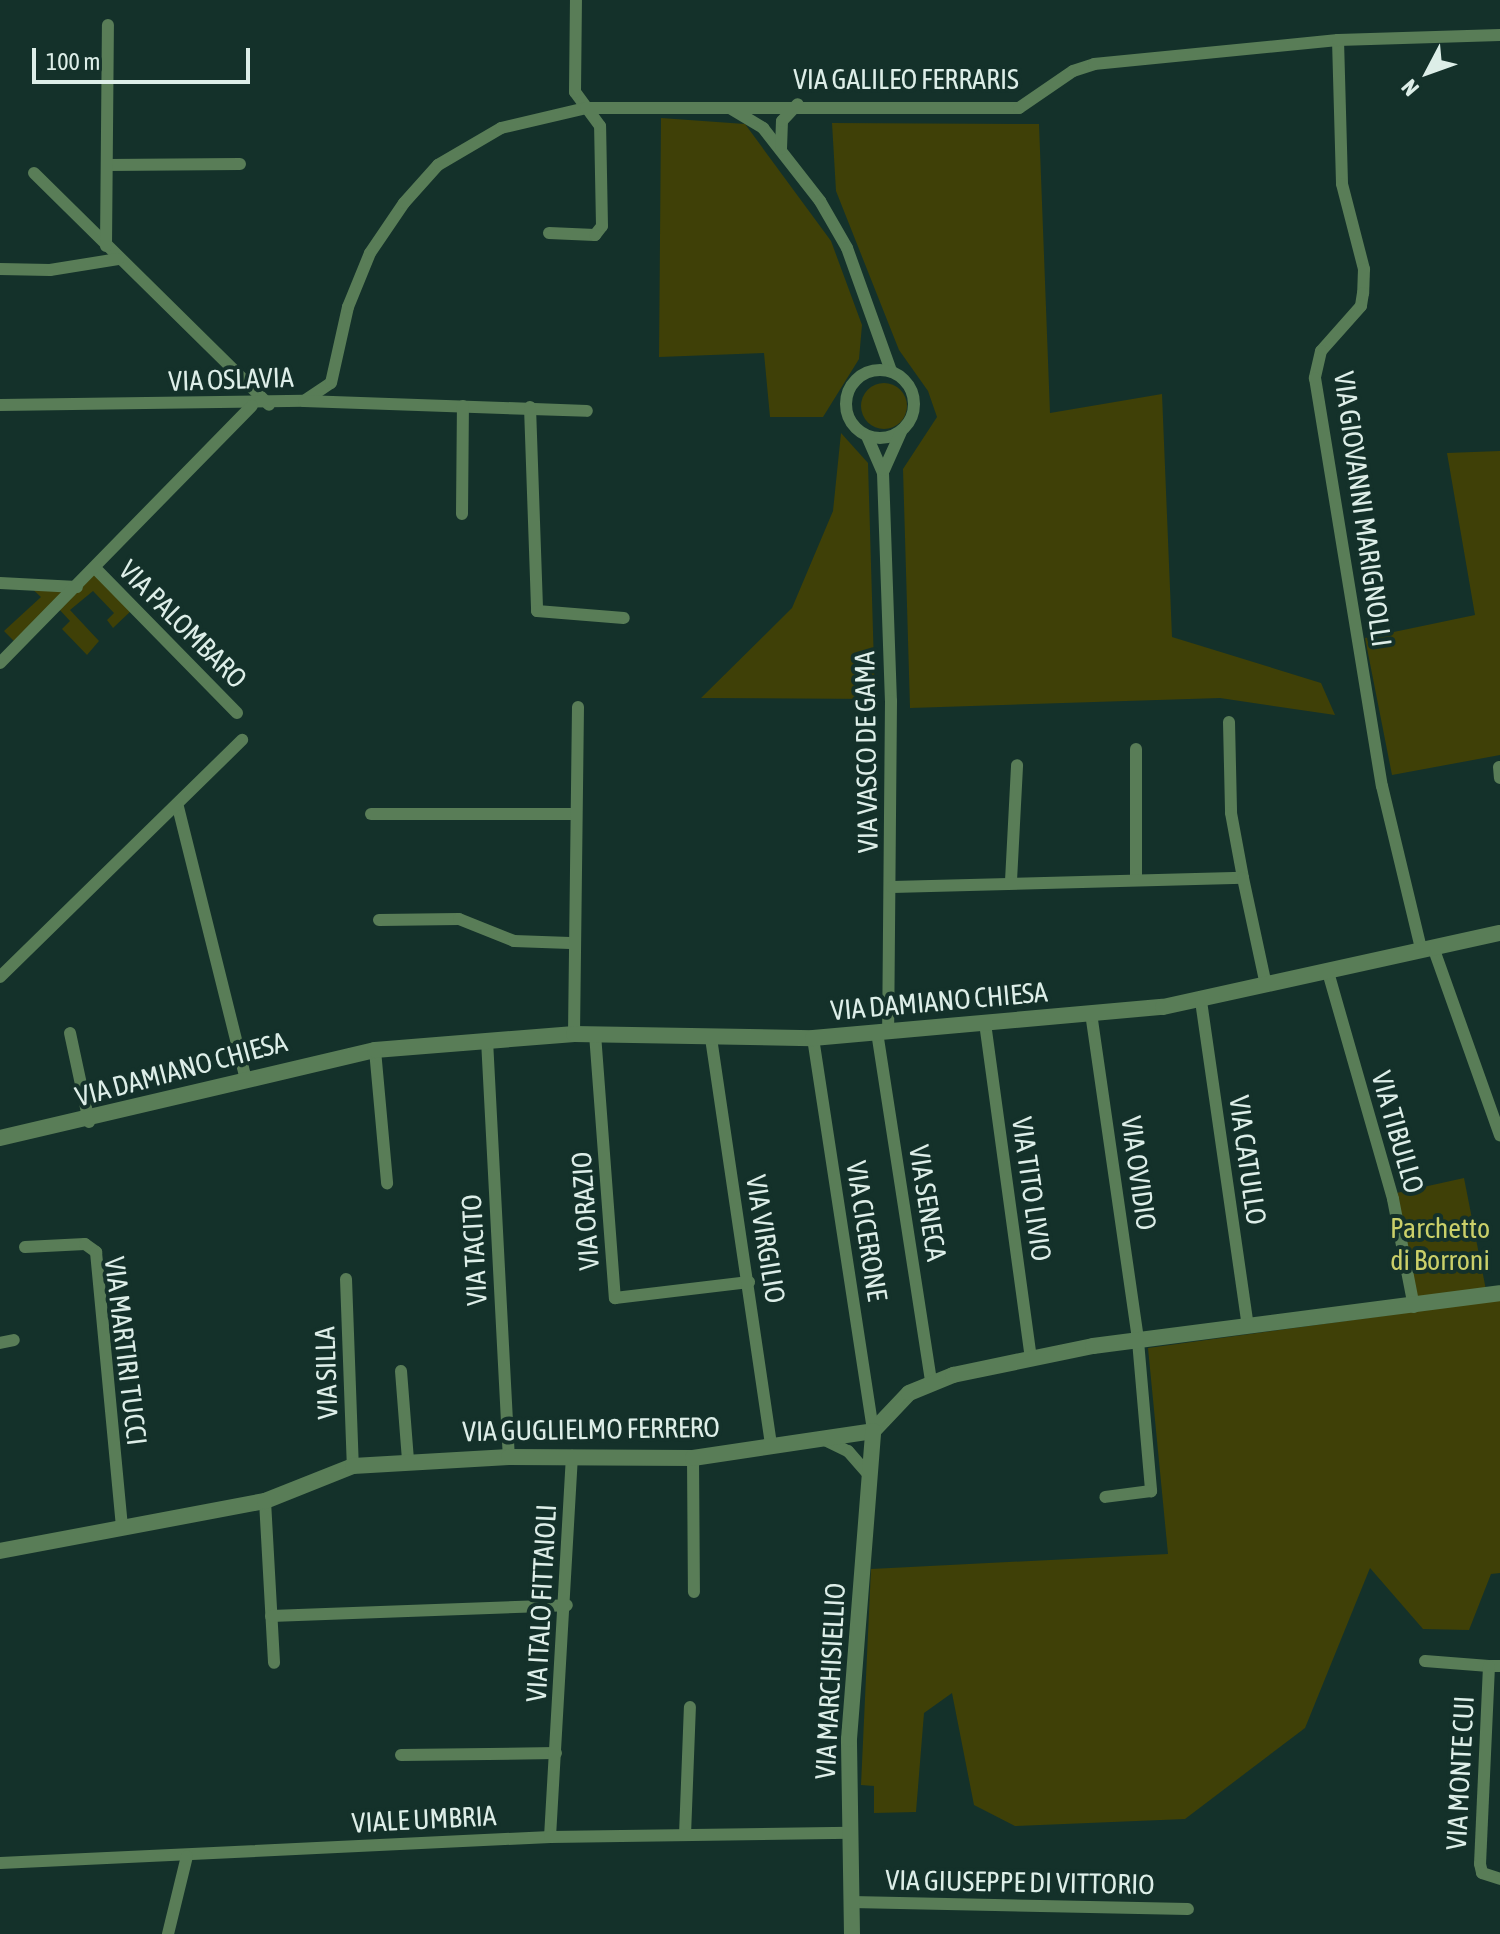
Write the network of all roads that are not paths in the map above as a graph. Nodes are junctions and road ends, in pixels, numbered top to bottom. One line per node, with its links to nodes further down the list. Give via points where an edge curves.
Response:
1 (576, 0): 8 (street, via 575,92)
2 (108, 25): 13 (street)
3 (1500, 35): 4 (street, VIA GALILEO FERRARIS)
4 (1338, 40): 6 (street, VIA GALILEO FERRARIS, via 1094,64 1073,71 1019,108); 54 (street, VIA GIOVANNI MARIGNOLLI, via 1342,184 1364,269 1363,293 1361,306 1321,351 1315,378 1382,786)
5 (771, 104): 6 (street, VIA GALILEO FERRARIS); 7 (street, VIA GALILEO FERRARIS); 9 (street); 10 (street)
6 (798, 104): 9 (street)
7 (725, 105): 8 (street, VIA GALILEO FERRARIS); 10 (street, VIA VASCO DE GAMA)
8 (586, 108): 15 (street, via 600,126 602,226 595,235); 22 (street, VIA GALILEO FERRARIS, via 501,128 438,165 370,253 348,307 337,370 324,390)
9 (782, 121): 11 (street)
10 (763, 128): 11 (street, VIA VASCO DE GAMA)
11 (781, 149): 19 (street, VIA VASCO DE GAMA, via 847,248)
12 (240, 164): 13 (street)
13 (107, 165): 16 (street)
14 (34, 173): 16 (street)
15 (549, 233)
16 (106, 246): 17 (street)
17 (118, 259): 18 (street, via 50,270); 24 (street)
18 (0, 269)
19 (874, 328): 20 (street, VIA VASCO DE GAMA); 21 (street, VIA VASCO DE GAMA, via 874,357)
20 (891, 371): 21 (street); 29 (street, VIA VASCO DE GAMA, via 913,393 913,414)
21 (864, 373): 30 (street, VIA VASCO DE GAMA, via 846,400 850,421)
22 (304, 401): 24 (street, VIA OSLAVIA); 26 (street, VIA OSLAVIA)
23 (0, 405): 25 (street, VIA OSLAVIA)
24 (269, 405): 25 (street, VIA OSLAVIA)
25 (252, 406): 33 (street, VIA PALOMBARO)
26 (463, 406): 27 (street, VIA OSLAVIA); 32 (street)
27 (530, 407): 28 (street, VIA OSLAVIA); 36 (street, via 537,611)
28 (587, 411)
29 (902, 431): 30 (street); 31 (street, VIA VASCO DE GAMA)
30 (867, 436): 31 (street, VIA VASCO DE GAMA)
31 (883, 473): 50 (street, VIA VASCO DE GAMA)
32 (462, 514)
33 (95, 568): 35 (street, VIA PALOMBARO); 39 (street, VIA PALOMBARO)
34 (0, 583): 35 (street)
35 (77, 587): 37 (street, VIA PALOMBARO)
36 (624, 618)
37 (0, 663)
38 (578, 707): 46 (street)
39 (237, 713)
40 (1229, 722): 48 (street, via 1231,813)
41 (242, 740): 44 (street)
42 (1136, 749): 47 (street)
43 (1017, 765): 49 (street)
44 (178, 807): 56 (street); 69 (street)
45 (371, 814): 46 (street)
46 (576, 814): 53 (street)
47 (1136, 878): 48 (street); 49 (street)
48 (1243, 878): 57 (street)
49 (1011, 881): 50 (street)
50 (892, 887): 61 (street, VIA VASCO DE GAMA)
51 (379, 920): 53 (street, via 459,919 514,941)
52 (1500, 933): 54 (street, VIA DAMIANO CHIESA)
53 (570, 943): 63 (street)
54 (1427, 948): 55 (street, VIA DAMIANO CHIESA); 71 (street, VIA GIOVANNI MARIGNOLLI)
55 (1328, 972): 57 (street, VIA DAMIANO CHIESA); 78 (street, VIA TIBULLO, via 1393,1199)
56 (0, 977)
57 (1266, 985): 58 (street, VIA DAMIANO CHIESA)
58 (1201, 1001): 59 (street, VIA DAMIANO CHIESA); 79 (street, VIA CATULLO)
59 (1091, 1013): 60 (street, VIA DAMIANO CHIESA); 81 (street, VIA OVIDIO)
60 (985, 1023): 61 (street, VIA DAMIANO CHIESA); 83 (street, VIA TITO LIVIO)
61 (882, 1031): 66 (street, VIA DAMIANO CHIESA); 85 (street, VIA SENECA)
62 (70, 1033): 70 (street)
63 (574, 1034): 64 (street, VIA DAMIANO CHIESA); 67 (street, VIA DAMIANO CHIESA)
64 (595, 1034): 65 (street, VIA DAMIANO CHIESA); 76 (street, VIA ORAZIO, via 615,1298)
65 (711, 1038): 66 (street, VIA DAMIANO CHIESA); 76 (street, VIA VIRGILIO)
66 (813, 1038): 86 (street, VIA CICERONE)
67 (487, 1040): 68 (street, VIA DAMIANO CHIESA); 90 (street, VIA TACITO)
68 (375, 1050): 69 (street, VIA DAMIANO CHIESA); 73 (street)
69 (246, 1079): 70 (street, VIA DAMIANO CHIESA)
70 (89, 1122): 72 (street, VIA DAMIANO CHIESA)
71 (1500, 1135)
72 (0, 1138)
73 (387, 1183)
74 (25, 1247): 97 (street, VIA MARTIRI TUCCI, via 85,1244 96,1252)
75 (346, 1279): 93 (street, VIA SILLA)
76 (749, 1282): 88 (street, VIA VIRGILIO)
77 (1500, 1293): 78 (street)
78 (1414, 1307): 79 (street)
79 (1248, 1326): 81 (street)
80 (14, 1340): 82 (street)
81 (1138, 1341): 83 (street); 95 (street, via 1151,1491)
82 (0, 1343)
83 (1031, 1360): 85 (street)
84 (401, 1371): 92 (street)
85 (931, 1382): 86 (street, via 883,1415)
86 (873, 1431): 87 (street, VIA GUGLIELMO FERRERO); 94 (street, VIA MARCHISIELLIO)
87 (823, 1439): 88 (street, VIA GUGLIELMO FERRERO); 94 (street, via 848,1451)
88 (771, 1446): 91 (street, VIA GUGLIELMO FERRERO)
89 (572, 1456): 90 (street, VIA GUGLIELMO FERRERO); 91 (street, VIA GUGLIELMO FERRERO); 100 (street, VIA ITALO FITTAIOLI)
90 (509, 1457): 92 (street, VIA GUGLIELMO FERRERO)
91 (693, 1458): 99 (street)
92 (408, 1460): 93 (street, VIA GUGLIELMO FERRERO)
93 (353, 1466): 96 (street, VIA GUGLIELMO FERRERO)
94 (869, 1475): 108 (street, VIA MARCHISIELLIO, via 849,1739)
95 (1105, 1497)
96 (265, 1501): 97 (street, VIA GUGLIELMO FERRERO); 101 (street)
97 (122, 1525): 98 (street, VIA GUGLIELMO FERRERO)
98 (0, 1551)
99 (694, 1592)
100 (567, 1605): 101 (street); 106 (street, VIA ITALO FITTAIOLI)
101 (271, 1616): 103 (street)
102 (1425, 1661): 104 (street, VIA MONTE CUI)
103 (274, 1663)
104 (1495, 1666): 113 (street, VIA MONTE CUI, via 1480,1864 1482,1873)
105 (690, 1707): 109 (street)
106 (556, 1753): 107 (street); 110 (street, VIA ITALO FITTAIOLI)
107 (401, 1755)
108 (851, 1833): 109 (street, VIALE UMBRIA); 114 (street, VIA MARCHISIELLIO)
109 (685, 1835): 110 (street, VIALE UMBRIA)
110 (550, 1837): 111 (street, VIALE UMBRIA)
111 (187, 1856): 112 (street, VIALE UMBRIA); 116 (street)
112 (0, 1863)
113 (1500, 1879)
114 (852, 1902): 115 (street, VIA GIUSEPPE DI VITTORIO); 117 (street, VIA MARCHISIELLIO)
115 (1188, 1909)
116 (168, 1934)
117 (852, 1934)

